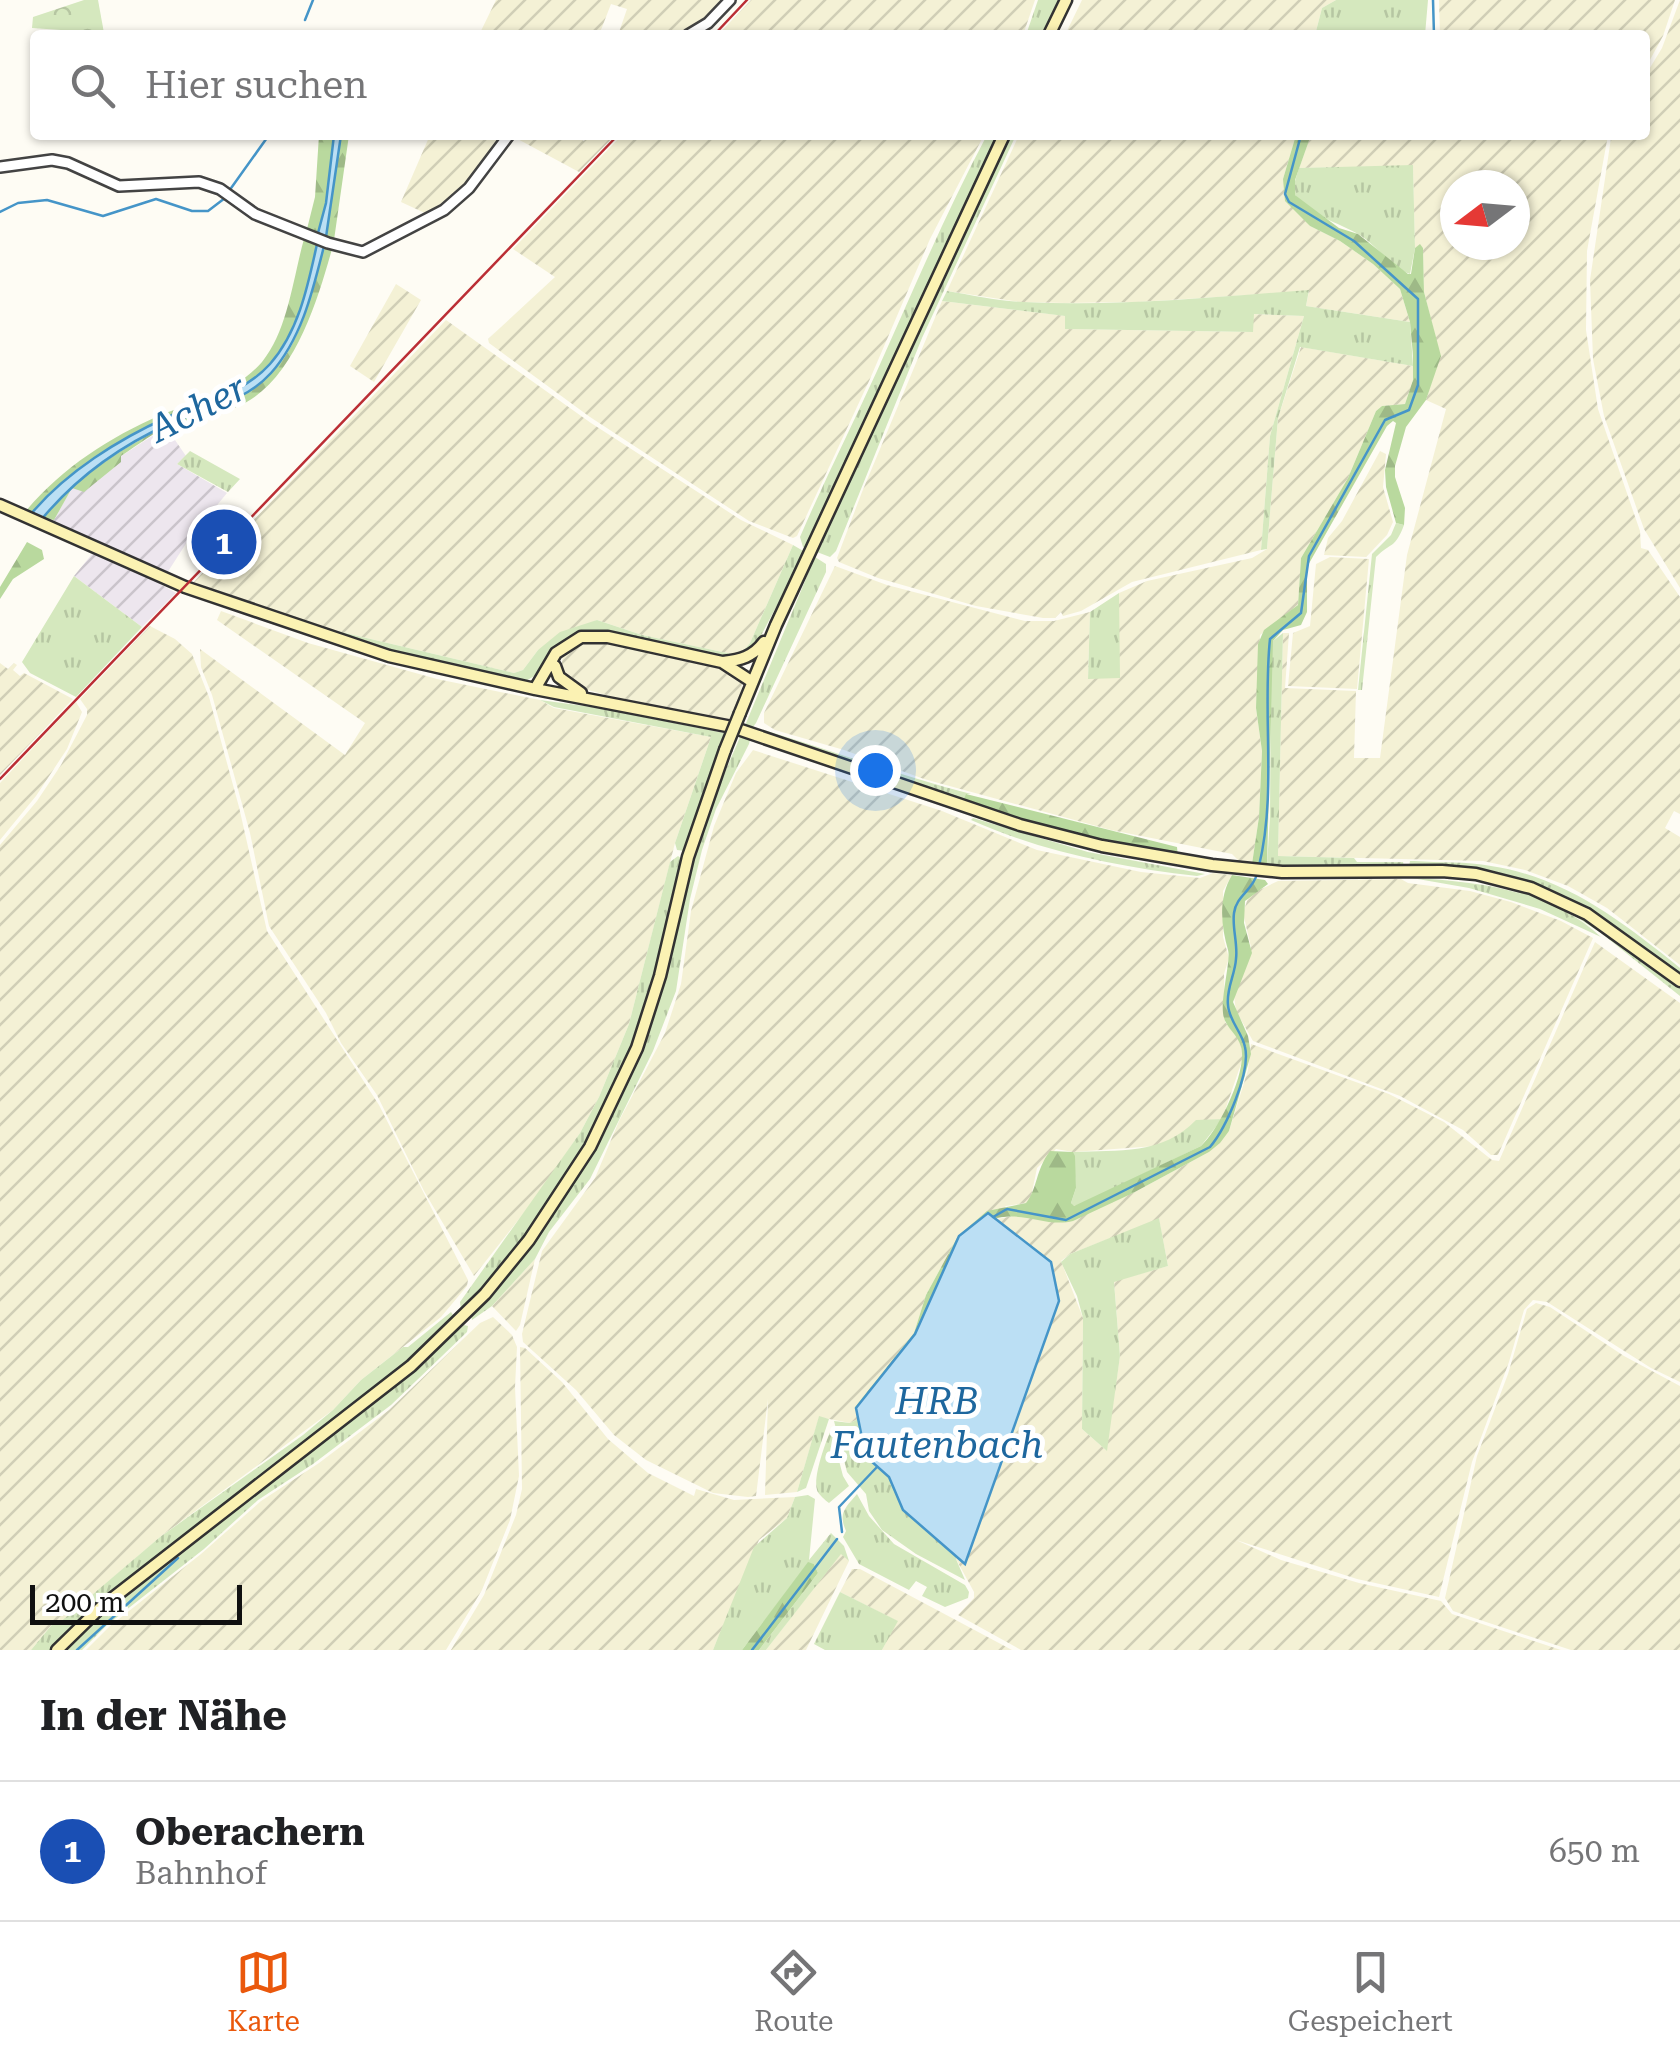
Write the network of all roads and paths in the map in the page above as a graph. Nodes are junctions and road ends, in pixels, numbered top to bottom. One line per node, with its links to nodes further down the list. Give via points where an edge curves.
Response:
1 (730, 0): 3 (street)
2 (1066, 0): 4 (main road)
3 (696, 30)
4 (1052, 30)
5 (505, 140): 7 (street, via 444,210 362,252 255,214 207,184 119,186 52,160)
6 (1002, 140): 9 (main road)
7 (0, 167)
8 (0, 506): 15 (main road, via 283,623 389,656)
9 (776, 625): 11 (main road, via 762,646); 14 (main road)
10 (556, 654): 12 (main road, via 580,638 608,637); 13 (main road); 15 (main road)
11 (740, 660): 12 (main road); 14 (main road)
12 (722, 662): 14 (main road)
13 (555, 666): 15 (main road); 16 (main road, via 570,688)
14 (753, 676): 18 (main road, bridge, via 688,857 637,1048 590,1147 530,1240 412,1366 100,1608)
15 (540, 690): 16 (main road)
16 (598, 702): 17 (main road, via 732,726 1020,825 1150,857 1265,871 1442,871 1518,884 1587,914)
17 (1680, 981)
18 (56, 1650)

